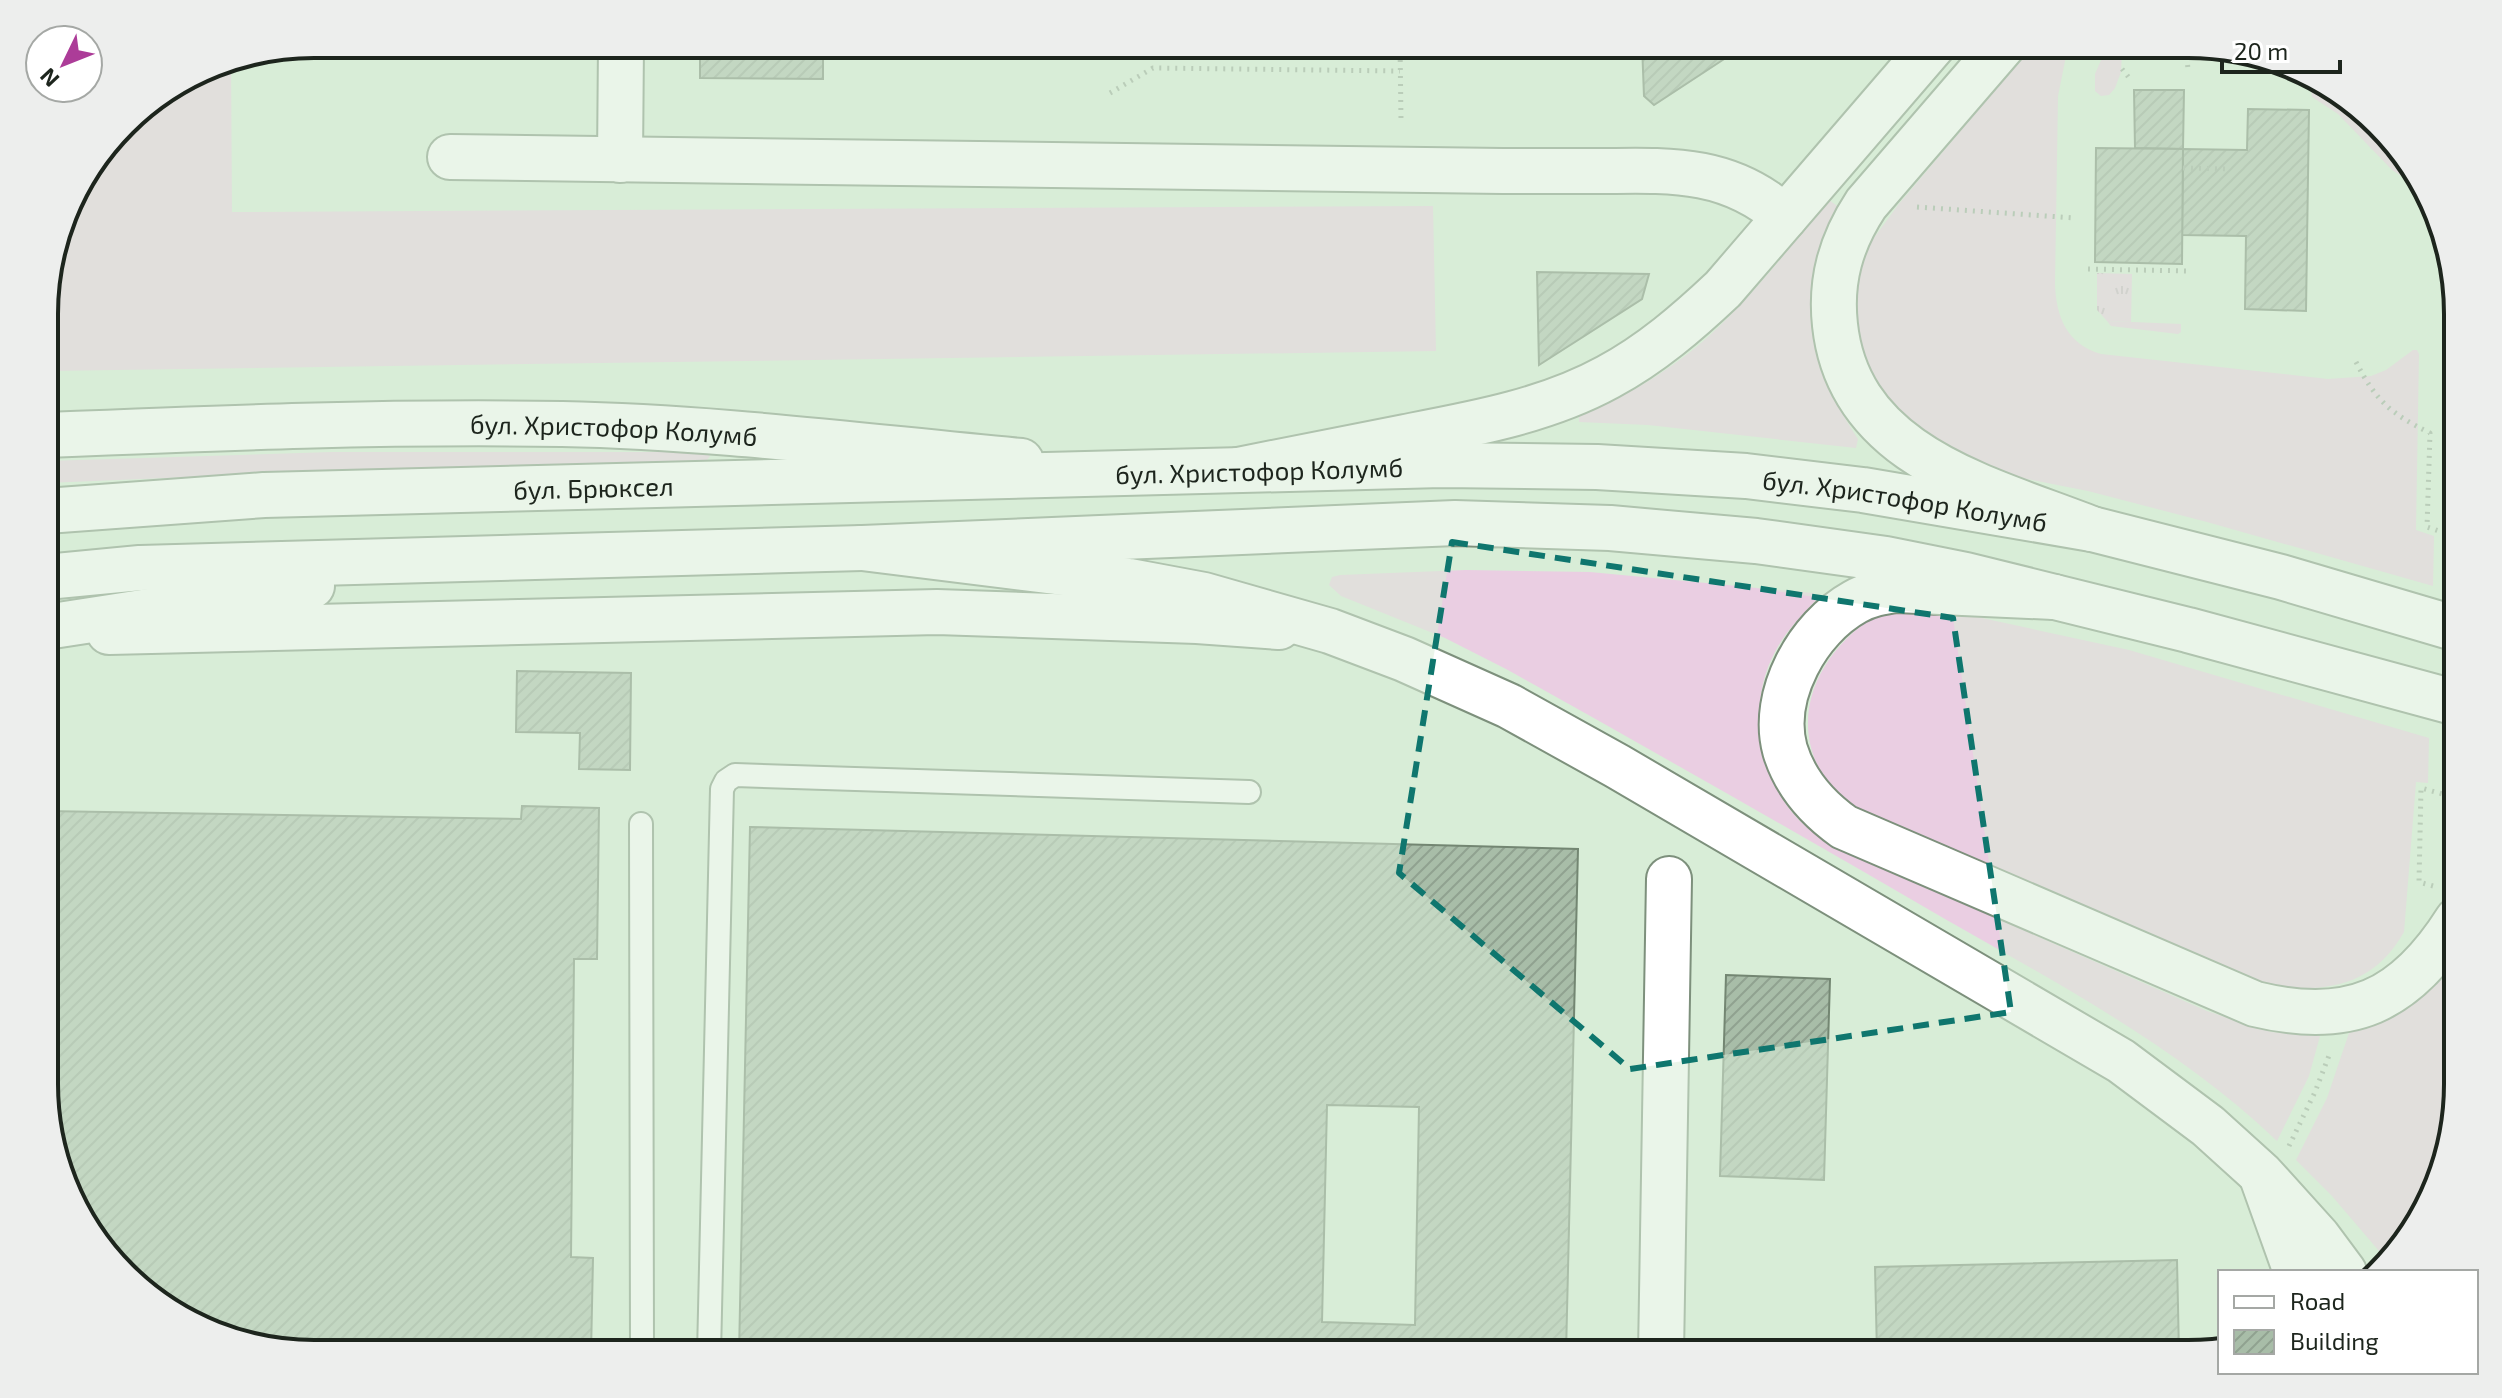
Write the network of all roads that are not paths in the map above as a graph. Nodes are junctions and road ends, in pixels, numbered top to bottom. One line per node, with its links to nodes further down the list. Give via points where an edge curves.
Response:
1 (621, 58): 5 (main road)
2 (1922, 58): 6 (main road)
3 (1992, 58): 11 (main road, via 1853,223 1836,271 1837,339 1844,371 1859,399 1911,451 1953,474)
4 (450, 157): 5 (main road)
5 (620, 160): 6 (main road, via 1670,170 1735,185)
6 (1785, 217): 8 (main road, via 1695,315 1604,379 1491,420)
7 (58, 434): 9 (main road, бул. Христофор Колумб, via 561,424 659,428)
8 (1238, 470): 9 (main road, бул. Христофор Колумб); 11 (main road, бул. Христофор Колумб, via 1535,466 1746,476)
9 (1143, 472): 10 (main road, бул. Брюксел, via 264,495)
10 (58, 510)
11 (2092, 529): 16 (main road, бул. Христофор Колумб)
12 (862, 548): 13 (main road); 15 (main road, via 1455,523 1610,528 1886,559); 19 (main road, via 1129,581 1204,595)
13 (460, 558): 14 (main road, via 140,568); 17 (main road)
14 (58, 576)
15 (2054, 597): 20 (main road); 24 (main road, via 1897,590 1876,592 1841,611 1799,661 1788,687 1784,747 1808,795 1844,827 2255,1004 2280,1010 2333,1011 2380,999 2422,967)
16 (2443, 625)
17 (58, 628)
18 (58, 630): 19 (main road, via 937,612)
19 (1330, 631): 25 (main road, via 1509,706 1617,766 2121,1061 2208,1126)
20 (2443, 699)
21 (1249, 792): 30 (lane, via 735,775 726,781)
22 (641, 824): 29 (lane)
23 (1669, 879): 28 (main road)
24 (2443, 939)
25 (2274, 1162): 26 (main road); 27 (main road)
26 (2296, 1270)
27 (2343, 1270)
28 (1661, 1339)
29 (642, 1340)
30 (709, 1340)

